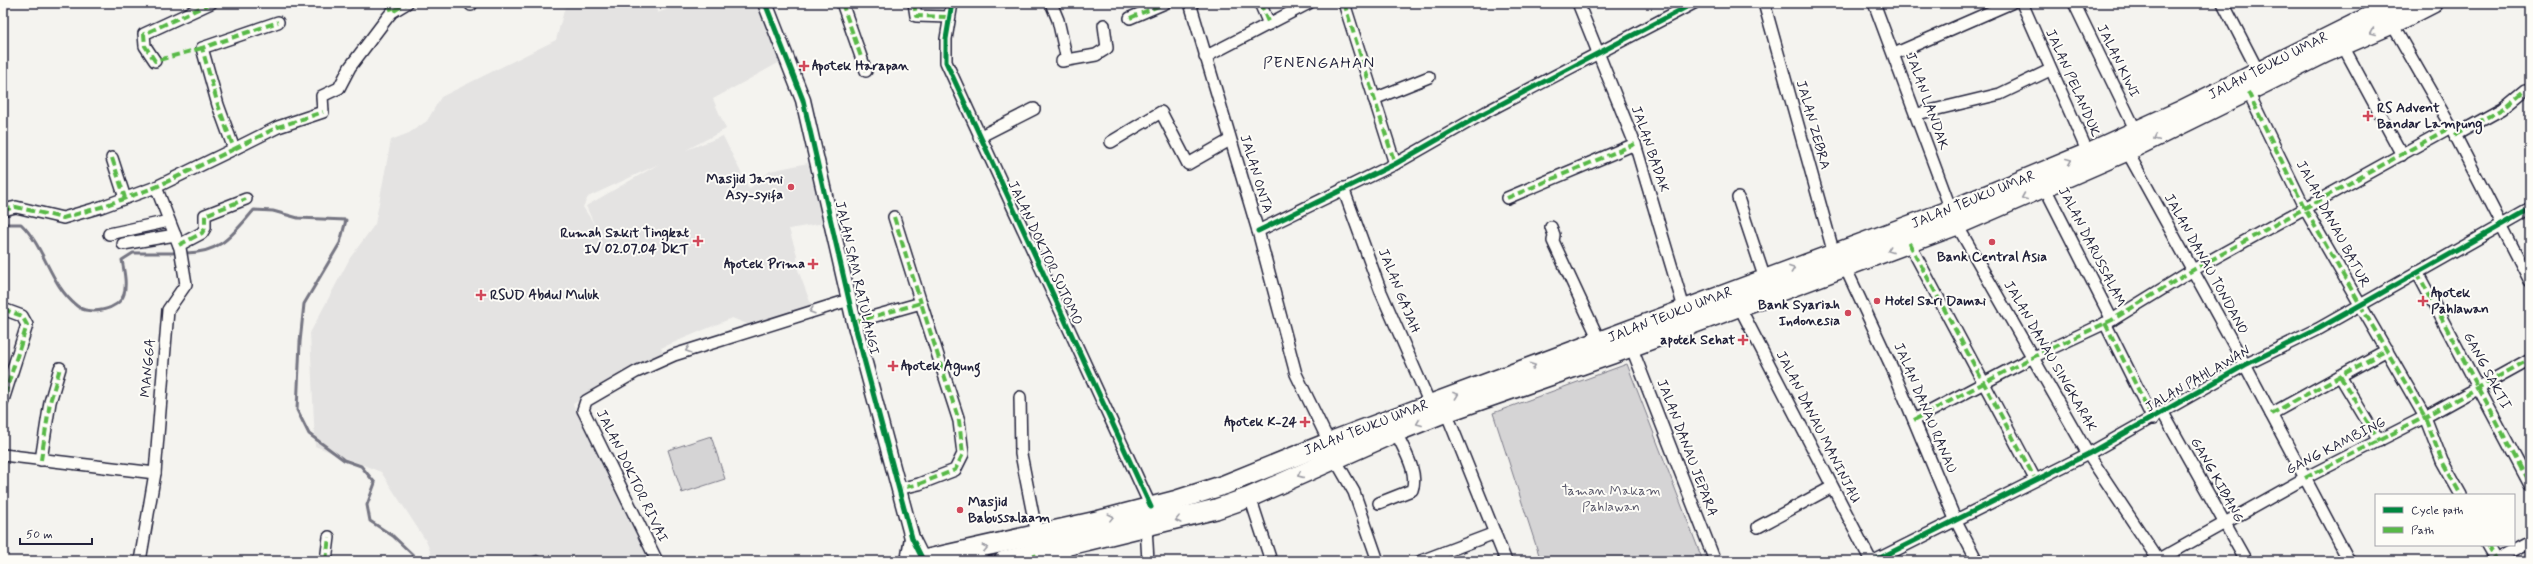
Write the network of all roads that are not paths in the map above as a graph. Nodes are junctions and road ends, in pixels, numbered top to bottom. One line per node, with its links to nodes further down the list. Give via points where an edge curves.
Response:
1 (407, 3): 23 (street)
2 (765, 3): 83 (street, JALAN SAM RATULANGI, via 803,100)
3 (842, 3): 36 (street)
4 (914, 3): 24 (street, via 916,16)
5 (952, 3): 24 (street, JALAN DOKTOR SUTOMO)
6 (1051, 3): 29 (street, via 1058,20 1064,61 1096,55 1107,48)
7 (1165, 3): 25 (street)
8 (1190, 3): 33 (street, JALAN ONTA)
9 (1260, 3): 27 (street)
10 (1309, 3): 27 (street)
11 (1344, 3): 41 (street)
12 (1578, 3): 31 (street, JALAN BADAK)
13 (1694, 3): 31 (street)
14 (1764, 3): 78 (street, JALAN ZEBRA)
15 (1874, 3): 32 (street, JALAN LANDAK)
16 (2011, 3): 32 (street)
17 (2022, 3): 35 (street, JALAN PELANDUK)
18 (2074, 3): 46 (street, JALAN KIWI)
19 (2223, 3): 37 (street)
20 (2397, 3): 37 (highway, JALAN TEUKU UMAR)
21 (2434, 3): 28 (highway, JALAN TEUKU UMAR)
22 (213, 4): 34 (street, via 144,34 145,46)
23 (390, 7): 52 (street, via 339,88 322,96 324,112 278,127)
24 (949, 17): 48 (street, JALAN DOKTOR SUTOMO, via 946,62)
25 (1130, 18)
26 (278, 22): 52 (street, via 202,48)
27 (1269, 24): 33 (street)
28 (2392, 24): 30 (highway, JALAN TEUKU UMAR, one-way to 30); 47 (street)
29 (1104, 25)
30 (2342, 46): 40 (highway, JALAN TEUKU UMAR); 55 (street)
31 (1599, 52): 51 (street, JALAN BADAK); 57 (street)
32 (1894, 54): 44 (street, JALAN LANDAK)
33 (1205, 56): 49 (street, JALAN ONTA)
34 (154, 61)
35 (2050, 70): 44 (street, via 2000,94); 54 (street, JALAN PELANDUK)
36 (866, 71)
37 (2258, 71): 42 (highway, JALAN TEUKU UMAR)
38 (1429, 76): 41 (street)
39 (2525, 90): 47 (street, via 2502,109)
40 (2248, 92): 42 (highway, JALAN TEUKU UMAR); 65 (street, JALAN DANAU BATUR)
41 (1374, 99): 57 (street)
42 (2202, 107): 45 (highway, JALAN TEUKU UMAR)
43 (1034, 109): 48 (street)
44 (1917, 114): 69 (street, JALAN LANDAK)
45 (2181, 118): 46 (highway, JALAN TEUKU UMAR); 53 (highway, JALAN TEUKU UMAR, one-way to 53)
46 (2136, 131): 54 (highway, JALAN TEUKU UMAR)
47 (2453, 131): 55 (street); 71 (street)
48 (979, 137): 124 (street, JALAN DOKTOR SUTOMO)
49 (1230, 140): 50 (street, via 1188,164 1161,112); 73 (street, JALAN ONTA)
50 (1111, 142)
51 (1635, 144): 62 (street); 87 (street, JALAN BADAK)
52 (234, 149): 58 (street)
53 (2126, 151): 60 (highway, JALAN TEUKU UMAR); 79 (street, JALAN DANAU TONDANO)
54 (2088, 153): 69 (highway, JALAN TEUKU UMAR, one-way to 54)
55 (2402, 155): 65 (street)
56 (112, 158): 61 (street)
57 (1395, 164): 59 (street)
58 (156, 187): 61 (street); 70 (street, MANGGA)
59 (1343, 188): 73 (street); 103 (street, JALAN GAJAH, via 1385,303)
60 (2045, 188): 69 (highway, JALAN TEUKU UMAR, one-way to 69); 89 (street, JALAN DARUSSALAM)
61 (125, 198): 66 (street, via 63,218 16,207)
62 (1508, 198)
63 (1738, 198): 81 (street)
64 (246, 199): 75 (street, via 205,215 205,228 202,233)
65 (2305, 209): 79 (street); 85 (street, JALAN DANAU BATUR)
66 (3, 210)
67 (2530, 210): 71 (street, JALAN PAHLAWAN)
68 (894, 217): 84 (street)
69 (1954, 217): 76 (highway, JALAN TEUKU UMAR); 78 (highway, JALAN TEUKU UMAR); 94 (street, JALAN DANAU SINGKARAK)
70 (170, 221): 74 (street); 75 (street, MANGGA)
71 (2500, 225): 80 (street, JALAN PAHLAWAN); 82 (street)
72 (1551, 227): 92 (street, via 1554,241)
73 (1258, 232): 111 (street, JALAN ONTA, via 1296,374)
74 (108, 234)
75 (178, 242): 77 (street); 115 (street, MANGGA, via 186,284 168,310)
76 (1909, 243): 78 (highway, JALAN TEUKU UMAR, one-way to 78); 99 (street)
77 (123, 244)
78 (1839, 261): 81 (highway, JALAN TEUKU UMAR, one-way to 78); 86 (highway, JALAN TEUKU UMAR); 108 (street, JALAN DANAU RANAU)
79 (2193, 270): 89 (street); 96 (street, JALAN DANAU TONDANO)
80 (2417, 272): 85 (street, JALAN PAHLAWAN); 100 (street, GANG SAKTI)
81 (1765, 279): 87 (highway, JALAN TEUKU UMAR)
82 (2530, 281)
83 (849, 300): 90 (street, JALAN SAM RATULANGI); 139 (street, JALAN DOKTOR RIVAI, one-way to 139, via 674,355 636,372 584,404 585,414)
84 (921, 303): 90 (street); 120 (street, via 960,421 963,454 955,470)
85 (2359, 304): 93 (street, JALAN DANAU BATUR); 96 (street, JALAN PAHLAWAN, via 2318,329)
86 (1739, 306): 91 (highway, JALAN TEUKU UMAR); 119 (street, JALAN DANAU MANINJAU)
87 (1684, 308): 92 (highway, JALAN TEUKU UMAR)
88 (3, 309): 102 (street, via 22,316 27,325)
89 (2108, 321): 94 (street); 107 (street, JALAN DARUSSALAM)
90 (854, 322): 120 (street, JALAN SAM RATULANGI)
91 (1631, 346): 92 (highway, JALAN TEUKU UMAR); 147 (street, JALAN DANAU JEPARA)
92 (1602, 350): 103 (highway, JALAN TEUKU UMAR)
93 (2387, 350): 98 (street); 106 (street, JALAN DANAU BATUR)
94 (2033, 357): 99 (street); 112 (street, JALAN DANAU SINGKARAK)
95 (2530, 359): 100 (street, GANG KAMBING)
96 (2245, 365): 104 (street, JALAN PAHLAWAN); 105 (street, JALAN DANAU TONDANO)
97 (60, 368): 114 (street, via 50,402)
98 (2340, 376): 105 (street); 110 (street)
99 (1984, 383): 108 (street); 117 (street)
100 (2480, 388): 106 (street, GANG KAMBING); 118 (street, GANG SAKTI)
101 (1020, 397): 130 (street, via 1021,454)
102 (3, 400)
103 (1438, 408): 109 (highway, JALAN TEUKU UMAR, one-way to 109); 111 (highway, JALAN TEUKU UMAR); 129 (street, JALAN GAJAH)
104 (2163, 413): 107 (street, JALAN PAHLAWAN); 126 (street, GANG KIBANG)
105 (2271, 414): 116 (street, JALAN DANAU TONDANO)
106 (2425, 417): 110 (street, GANG KAMBING); 121 (street, JALAN DANAU BATUR, via 2442,461)
107 (2153, 419): 112 (street, JALAN PAHLAWAN)
108 (1914, 420): 125 (street, JALAN DANAU RANAU)
109 (1396, 432): 111 (highway, JALAN TEUKU UMAR); 123 (street, via 1412,470 1414,483 1412,490)
110 (2379, 440): 116 (street, GANG KAMBING)
111 (1332, 451): 122 (highway, JALAN TEUKU UMAR, one-way to 122); 124 (highway, JALAN TEUKU UMAR); 144 (street, via 1354,492)
112 (2088, 454): 117 (street, JALAN PAHLAWAN); 151 (street, JALAN DANAU SINGKARAK)
113 (3, 455): 114 (street)
114 (41, 460): 115 (street)
115 (155, 473): 137 (street, MANGGA)
116 (2305, 478): 126 (street, GANG KAMBING); 153 (street, JALAN DANAU TONDANO)
117 (2035, 479): 125 (street, JALAN PAHLAWAN)
118 (2530, 485)
119 (1832, 487): 128 (street); 148 (street, JALAN DANAU MANINJAU)
120 (898, 489): 140 (street, JALAN SAM RATULANGI)
121 (2460, 494)
122 (1250, 497): 127 (highway, JALAN TEUKU UMAR, one-way to 127, via 1224,507); 143 (street)
123 (1379, 503)
124 (1151, 508): 130 (highway, JALAN TEUKU UMAR, one-way to 124)
125 (1955, 519): 149 (street, JALAN PAHLAWAN); 150 (street, JALAN DANAU RANAU)
126 (2225, 524): 151 (street, GANG KAMBING); 152 (street, GANG KIBANG)
127 (1146, 527): 134 (highway, JALAN TEUKU UMAR); 142 (street)
128 (1758, 527)
129 (1495, 533): 145 (street); 146 (street, JALAN GAJAH)
130 (1037, 535): 140 (highway, JALAN TEUKU UMAR, one-way to 130)
131 (329, 537): 138 (street)
132 (2530, 541): 136 (street)
133 (2488, 546): 136 (street)
134 (1065, 554): 135 (highway, JALAN TEUKU UMAR)
135 (1035, 558): 141 (highway, JALAN TEUKU UMAR)
136 (2494, 560)
137 (140, 561)
138 (326, 561)
139 (657, 561)
140 (917, 561)
141 (1004, 561)
142 (1148, 561)
143 (1271, 561)
144 (1378, 561)
145 (1421, 561)
146 (1506, 561)
147 (1715, 561)
148 (1871, 561)
149 (1874, 561)
150 (1977, 561)
151 (2158, 561)
152 (2246, 561)
153 (2349, 561)

